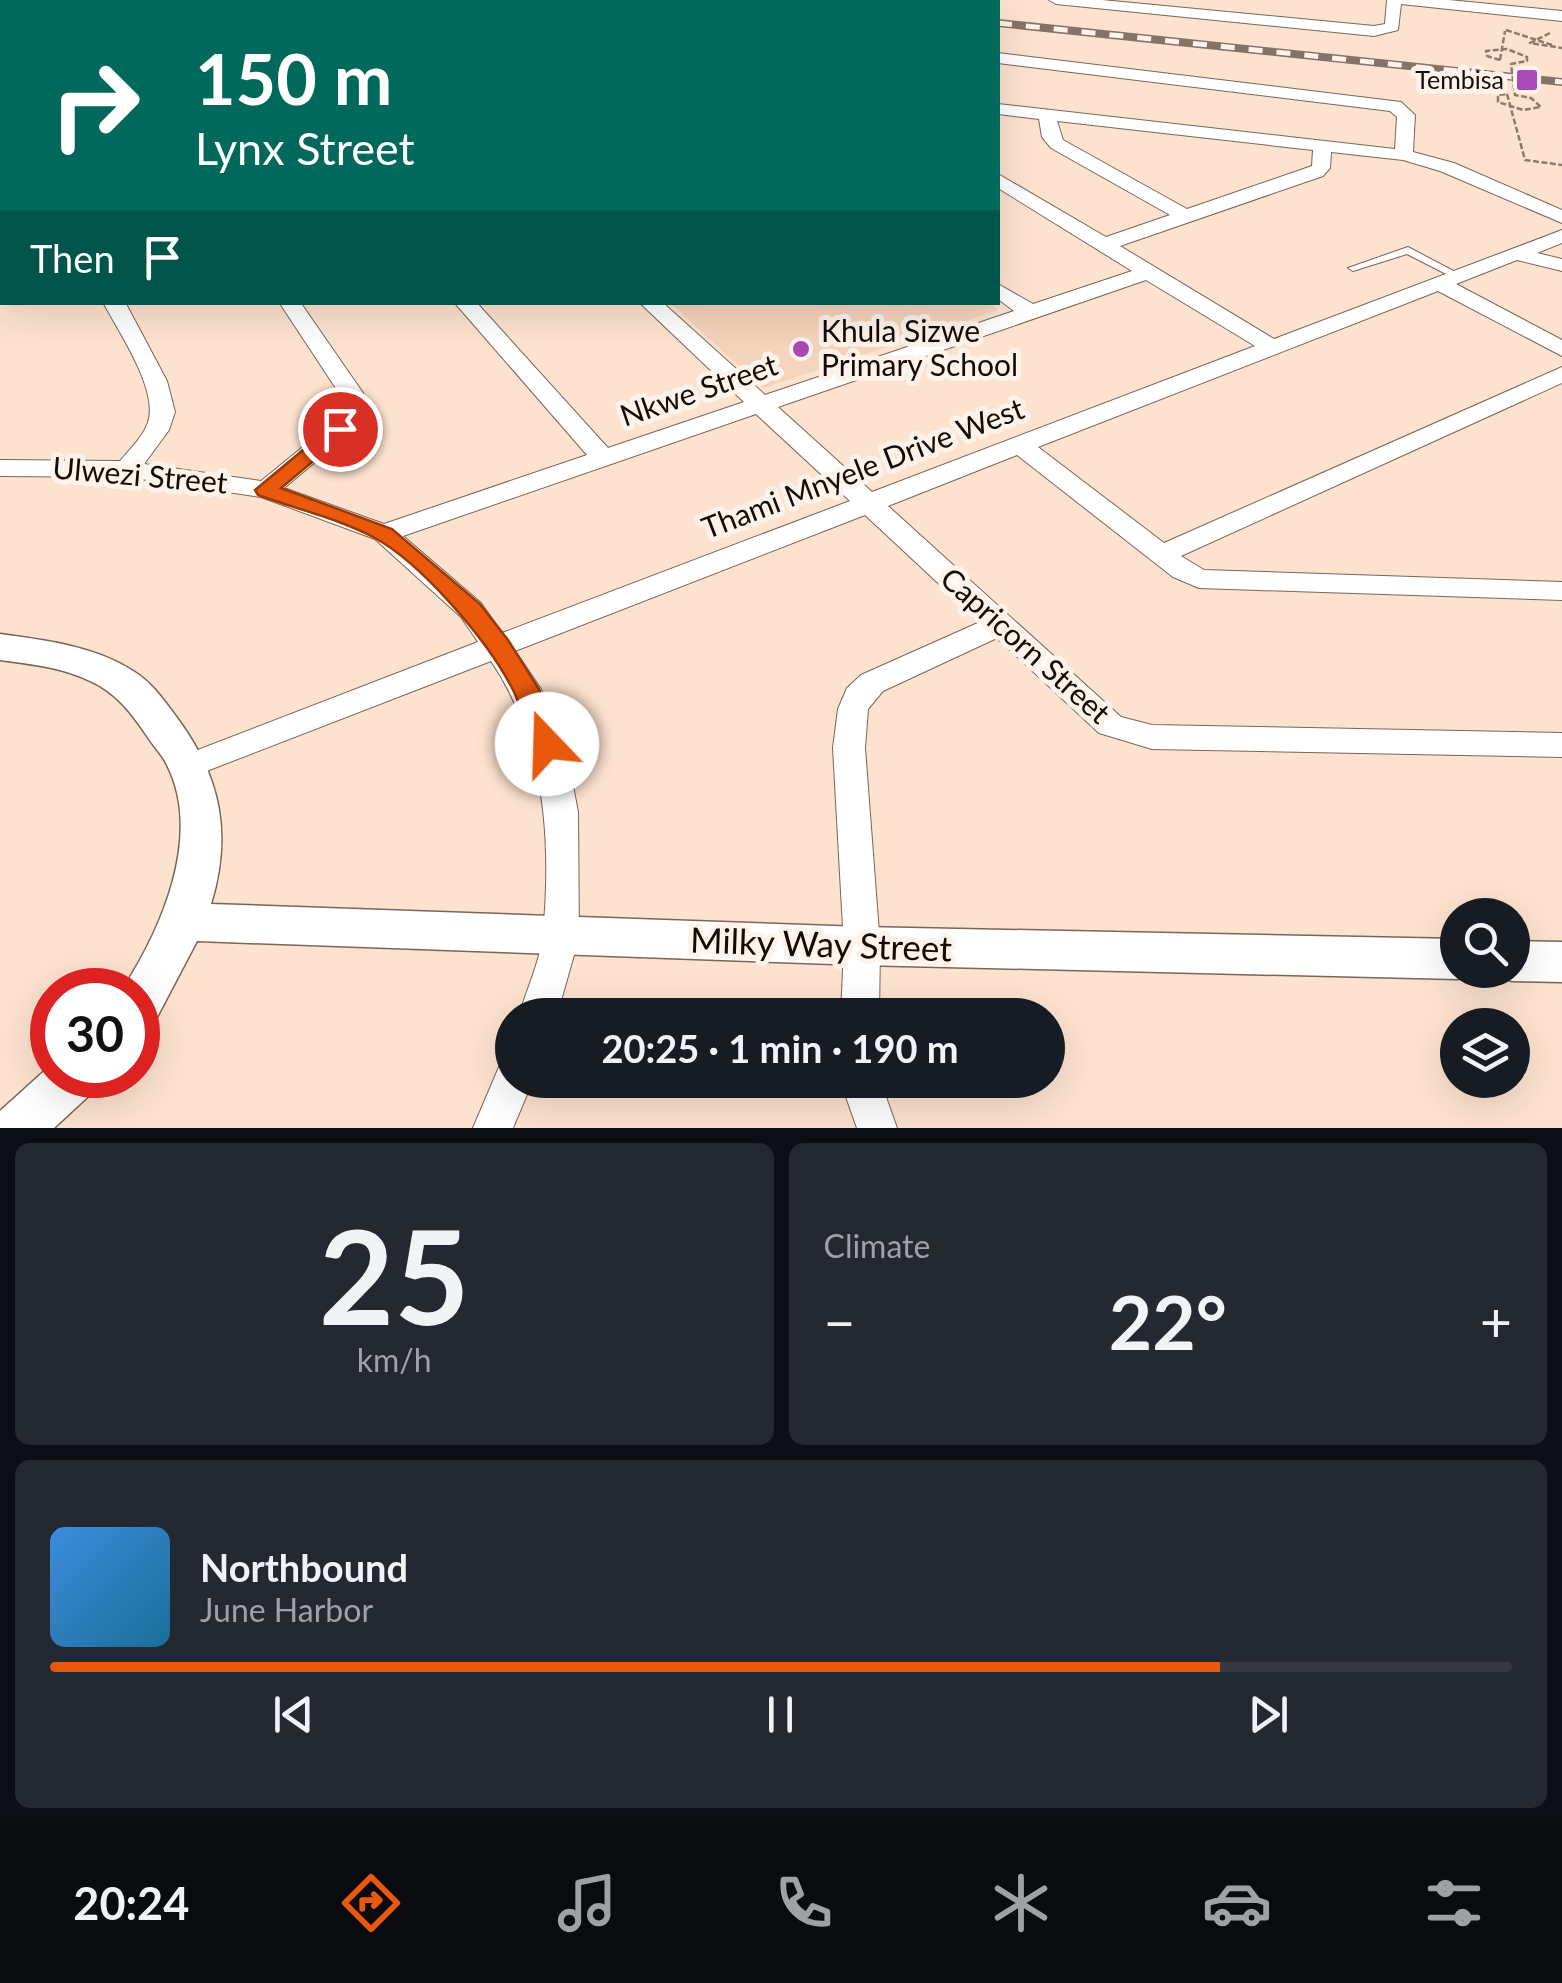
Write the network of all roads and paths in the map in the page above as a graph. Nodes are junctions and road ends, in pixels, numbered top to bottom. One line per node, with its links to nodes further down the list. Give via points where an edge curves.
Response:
1 (1056, 0): 4 (street)
2 (1394, 0): 4 (street, via 1393,27 1374,31)
3 (1405, 0): 5 (street)
4 (1084, 1)
5 (1486, 5): 6 (street); 7 (path)
6 (1562, 16)
7 (1506, 30): 9 (path); 17 (path, bridge, via 1500,60 1487,56 1486,51 1507,49 1526,57 1510,64 1515,95 1541,107 1534,111 1509,107 1498,102 1498,94 1507,94 1525,160)
8 (1562, 31): 9 (path)
9 (1537, 38): 10 (path); 10 (path, via 1531,44)
10 (1555, 46): 11 (path)
11 (1562, 47)
12 (1000, 58): 16 (street, via 1395,106 1406,116)
13 (1000, 108): 14 (street)
14 (1048, 114): 15 (street, via 1180,137); 19 (street, via 1057,144)
15 (1322, 146): 16 (street); 19 (street, via 1316,172)
16 (1404, 155): 20 (street)
17 (1562, 165)
18 (1000, 181): 22 (street)
19 (1185, 216): 22 (street)
20 (1562, 217)
21 (1562, 236): 23 (street, Thami Mnyele Drive West)
22 (1105, 244): 26 (street)
23 (1516, 254): 24 (street); 27 (street, Thami Mnyele Drive West)
24 (1562, 265)
25 (1354, 268): 27 (lane, via 1408,250)
26 (1148, 272): 33 (street, Nkwe Street); 34 (street)
27 (1449, 280): 34 (street, Thami Mnyele Drive West); 35 (street)
28 (1000, 291): 33 (street)
29 (116, 305): 41 (street, via 164,411)
30 (290, 305): 42 (street, via 355,406 340,429)
31 (467, 305): 39 (street)
32 (652, 305): 37 (street, Capricorn Street)
33 (1030, 312): 37 (street, Nkwe Street)
34 (1274, 348): 38 (street, Thami Mnyele Drive West)
35 (1562, 349)
36 (1562, 374): 45 (street)
37 (760, 404): 39 (street, Nkwe Street); 43 (street, Capricorn Street)
38 (1017, 443): 43 (street, Thami Mnyele Drive West); 45 (street)
39 (604, 458): 44 (street, Nkwe Street)
40 (0, 468): 41 (street, Ulwezi Street)
41 (128, 469): 42 (street, Ulwezi Street)
42 (266, 490): 44 (street, Ulwezi Street)
43 (868, 502): 47 (street, Capricorn Street); 48 (street, Thami Mnyele Drive West)
44 (384, 534): 48 (street, Ulwezi Street, via 471,610)
45 (1162, 554): 46 (street, via 1199,578 1219,582)
46 (1562, 592)
47 (1000, 624): 50 (street, Capricorn Street, via 1110,726 1130,733); 54 (street, via 872,683 858,696 849,748)
48 (500, 646): 51 (street, Thami Mnyele Drive West); 53 (street, Ulwezi Street, via 526,689 553,765 562,812)
49 (0, 647): 51 (street, via 60,658 119,680)
50 (1562, 745)
51 (188, 766): 52 (street, via 202,844)
52 (185, 922): 53 (street, Milky Way Street); 58 (street)
53 (561, 937): 54 (street, Milky Way Street); 59 (street, Ulwezi Street)
54 (862, 946): 55 (street, Milky Way Street); 60 (street)
55 (1440, 959)
56 (1530, 961): 57 (street)
57 (1562, 962)
58 (159, 968)
59 (543, 998)
60 (860, 998)
61 (51, 1098): 64 (street)
62 (505, 1098): 65 (street)
63 (866, 1098): 66 (street)
64 (18, 1128)
65 (493, 1128)
66 (877, 1128)

